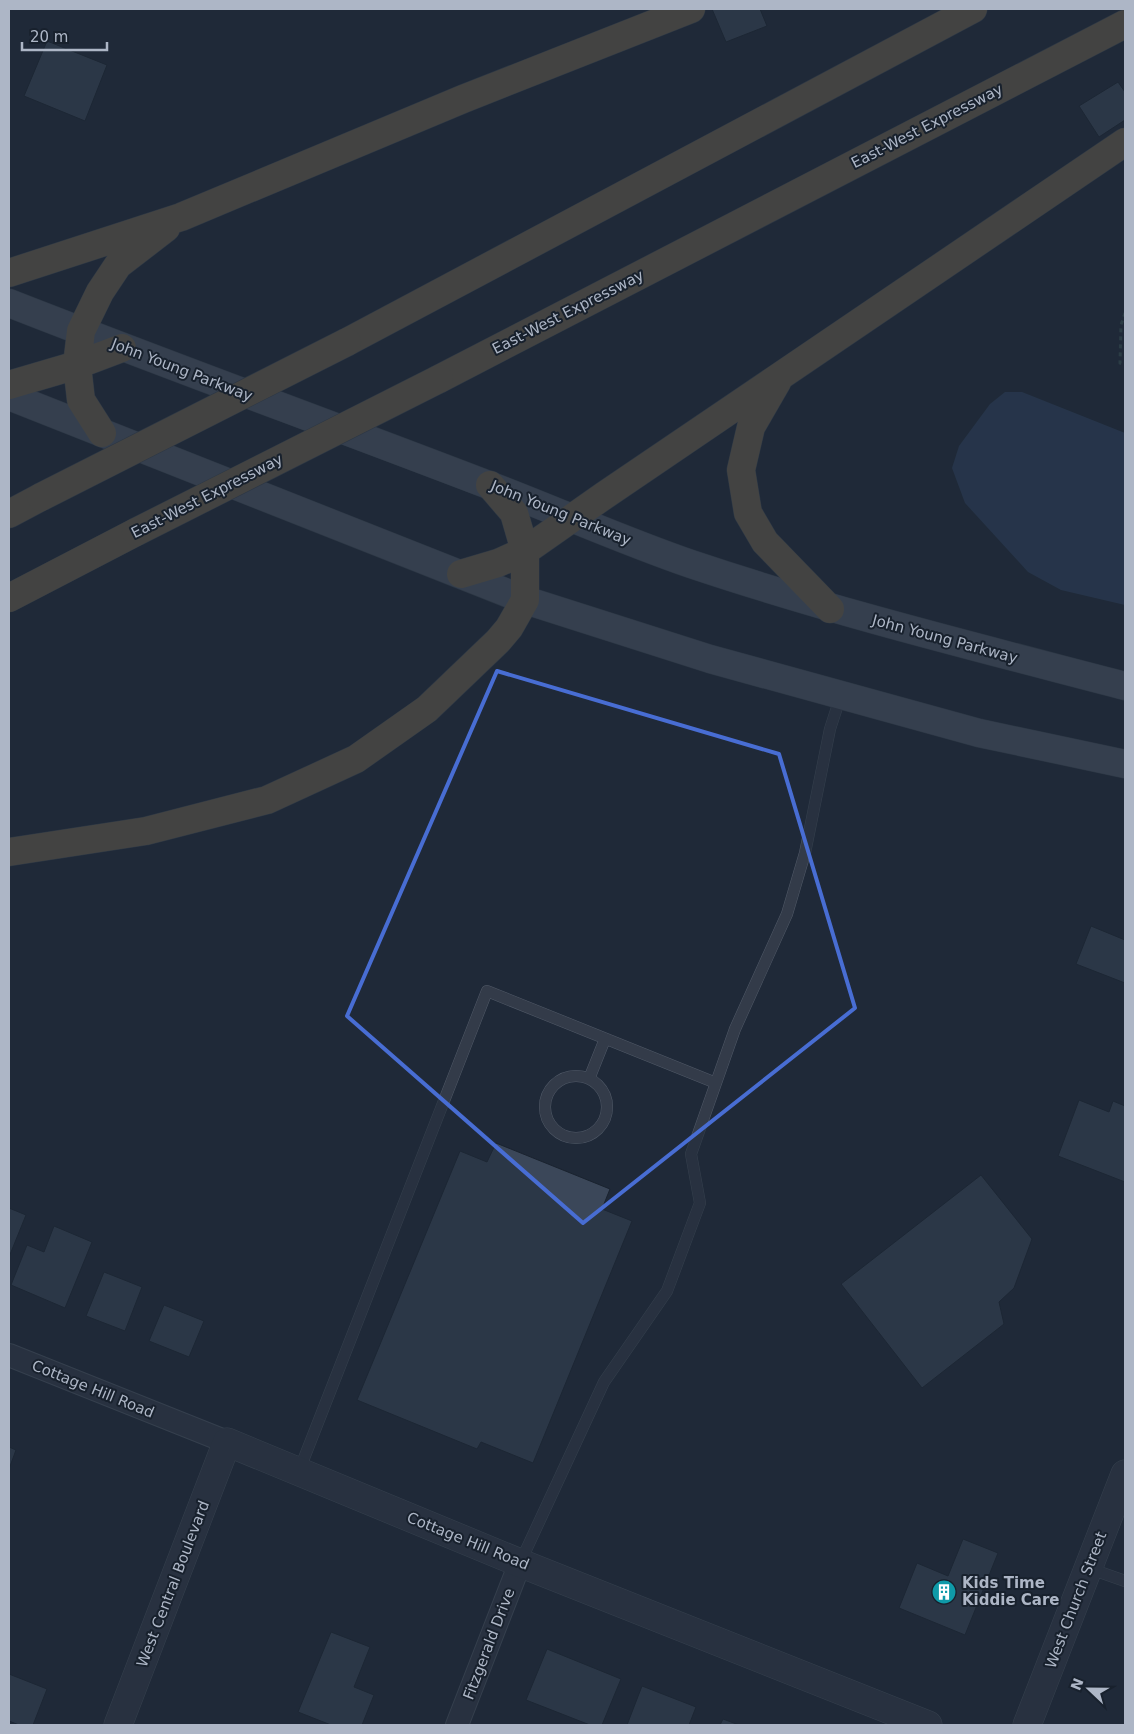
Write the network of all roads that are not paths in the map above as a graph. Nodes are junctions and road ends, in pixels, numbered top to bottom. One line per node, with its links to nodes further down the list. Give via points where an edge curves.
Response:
1 (691, 9): 5 (highway, via 463,99)
2 (973, 9): 16 (highway, bridge, via 347,342)
3 (1125, 24): 20 (highway, East-West Expressway, bridge)
4 (1125, 142): 11 (highway)
5 (182, 217): 6 (highway); 8 (highway, via 118,265)
6 (9, 273)
7 (9, 303): 8 (main road, John Young Parkway)
8 (81, 331): 9 (main road, John Young Parkway); 10 (highway)
9 (122, 348): 10 (highway); 15 (main road, John Young Parkway)
10 (76, 365): 12 (highway); 14 (highway, via 81,400)
11 (780, 377): 17 (highway); 22 (highway, via 751,427 741,470 748,513 764,542)
12 (9, 385)
13 (9, 396): 14 (main road)
14 (102, 433): 19 (main road)
15 (490, 485): 17 (main road, John Young Parkway); 18 (highway, via 514,513)
16 (9, 514)
17 (571, 519): 18 (highway); 22 (main road, John Young Parkway, via 688,563)
18 (525, 551): 19 (highway); 21 (highway)
19 (460, 574): 21 (main road)
20 (9, 598)
21 (525, 600): 24 (main road, via 710,659); 26 (highway, via 498,641 427,709 356,759 267,800 146,831)
22 (830, 609): 23 (main road, John Young Parkway)
23 (1125, 686)
24 (842, 695): 25 (main road, via 979,733); 29 (lane, via 830,730 805,853 787,914 735,1029)
25 (1125, 764)
26 (9, 852)
27 (605, 1039): 28 (lane); 29 (lane); 32 (lane, via 488,991)
28 (589, 1079): 28 (lane, via 580,1076 561,1080 548,1095 545,1105 550,1125 567,1137 578,1138 592,1133 603,1122 606,1102 598,1085)
29 (716, 1083): 34 (lane, via 690,1154 700,1203 667,1292 604,1382)
30 (9, 1355): 31 (street, Cottage Hill Road)
31 (228, 1442): 32 (street, Cottage Hill Road); 37 (street, West Central Boulevard)
32 (299, 1471): 34 (street, Cottage Hill Road)
33 (1125, 1474): 35 (street, West Church Street)
34 (520, 1563): 38 (street, Fitzgerald Drive); 39 (street, Cottage Hill Road)
35 (1088, 1568): 36 (lane); 40 (street, West Church Street)
36 (1125, 1582)
37 (118, 1725)
38 (458, 1725)
39 (928, 1725)
40 (1027, 1725)

